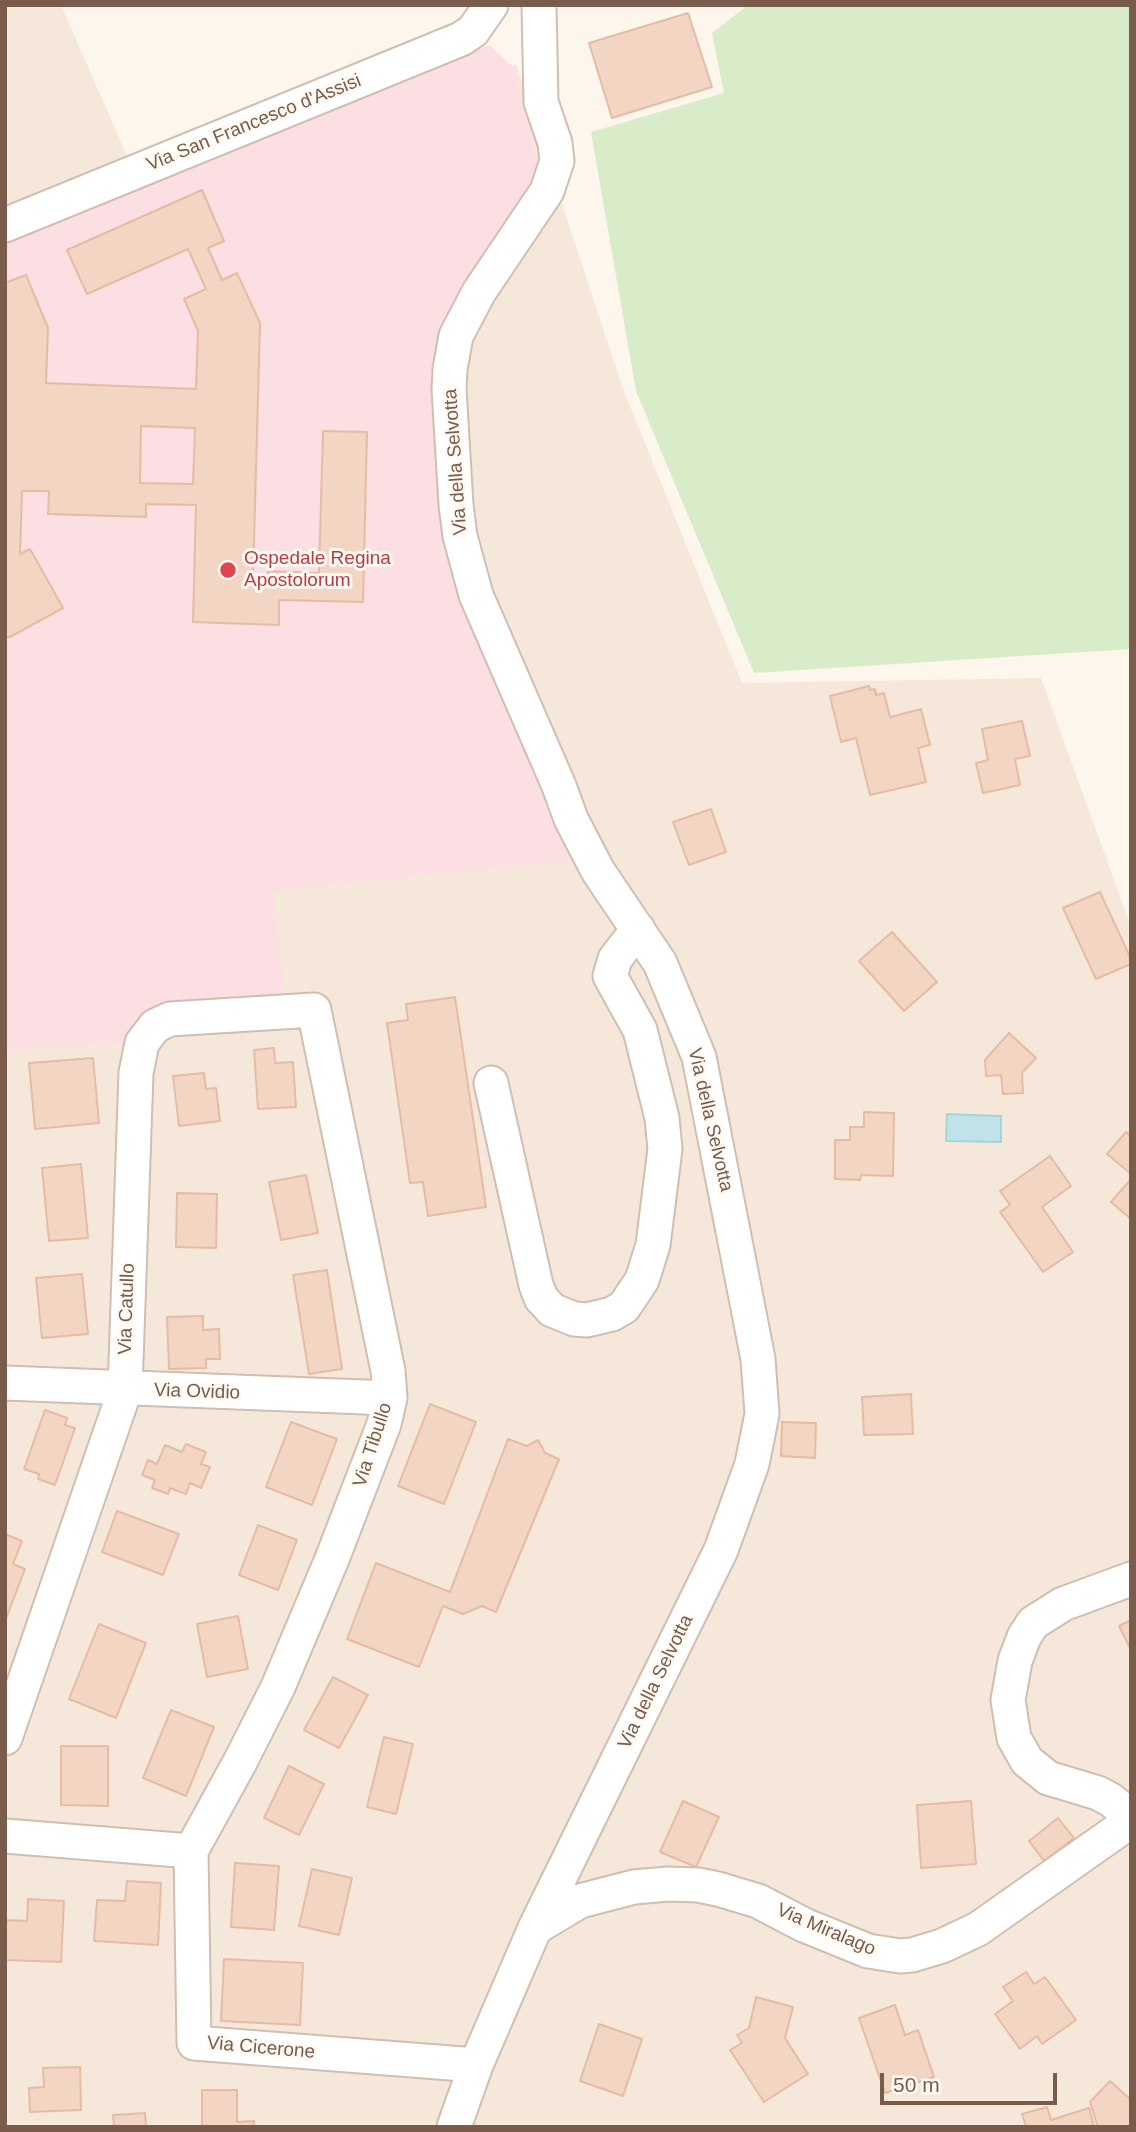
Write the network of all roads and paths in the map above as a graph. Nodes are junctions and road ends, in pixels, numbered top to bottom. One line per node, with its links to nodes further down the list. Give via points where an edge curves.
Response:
1 (491, 5): 3 (street, Via San Francesco d'Assisi, via 461,39)
2 (539, 5): 4 (street, Via della Selvotta, via 540,97 557,161 547,191 479,292 456,337 449,388 456,505 475,595 570,819 598,871)
3 (5, 225)
4 (638, 929): 6 (street, via 615,959 610,976 640,1030 665,1149 650,1257 635,1294 612,1314 574,1319 552,1310 541,1298); 15 (street, Via della Selvotta, via 673,990 705,1076 758,1359 762,1414 752,1464 721,1550)
5 (314, 1010): 8 (street, Via Catullo, via 170,1019 155,1026 142,1043 136,1073); 9 (street, Via Tibullo)
6 (491, 1083)
7 (5, 1383): 8 (street, Via Ovidio)
8 (125, 1390): 9 (street, Via Ovidio); 11 (street, Via Catullo)
9 (390, 1398): 14 (street, Via Tibullo, via 332,1559 278,1687)
10 (1131, 1579): 12 (street, via 1063,1604 1033,1623 1015,1661 1008,1700 1014,1738 1027,1761 1048,1777 1104,1796)
11 (5, 1738)
12 (1131, 1819): 15 (street, Via Miralago, via 978,1929 912,1955 868,1951 758,1901 698,1885 634,1887 580,1901)
13 (5, 1836): 14 (street)
14 (191, 1851): 16 (street, Via Cicerone, via 194,2043)
15 (535, 1928): 16 (street, Via della Selvotta)
16 (476, 2065): 17 (street, Via della Selvotta)
17 (454, 2127)

